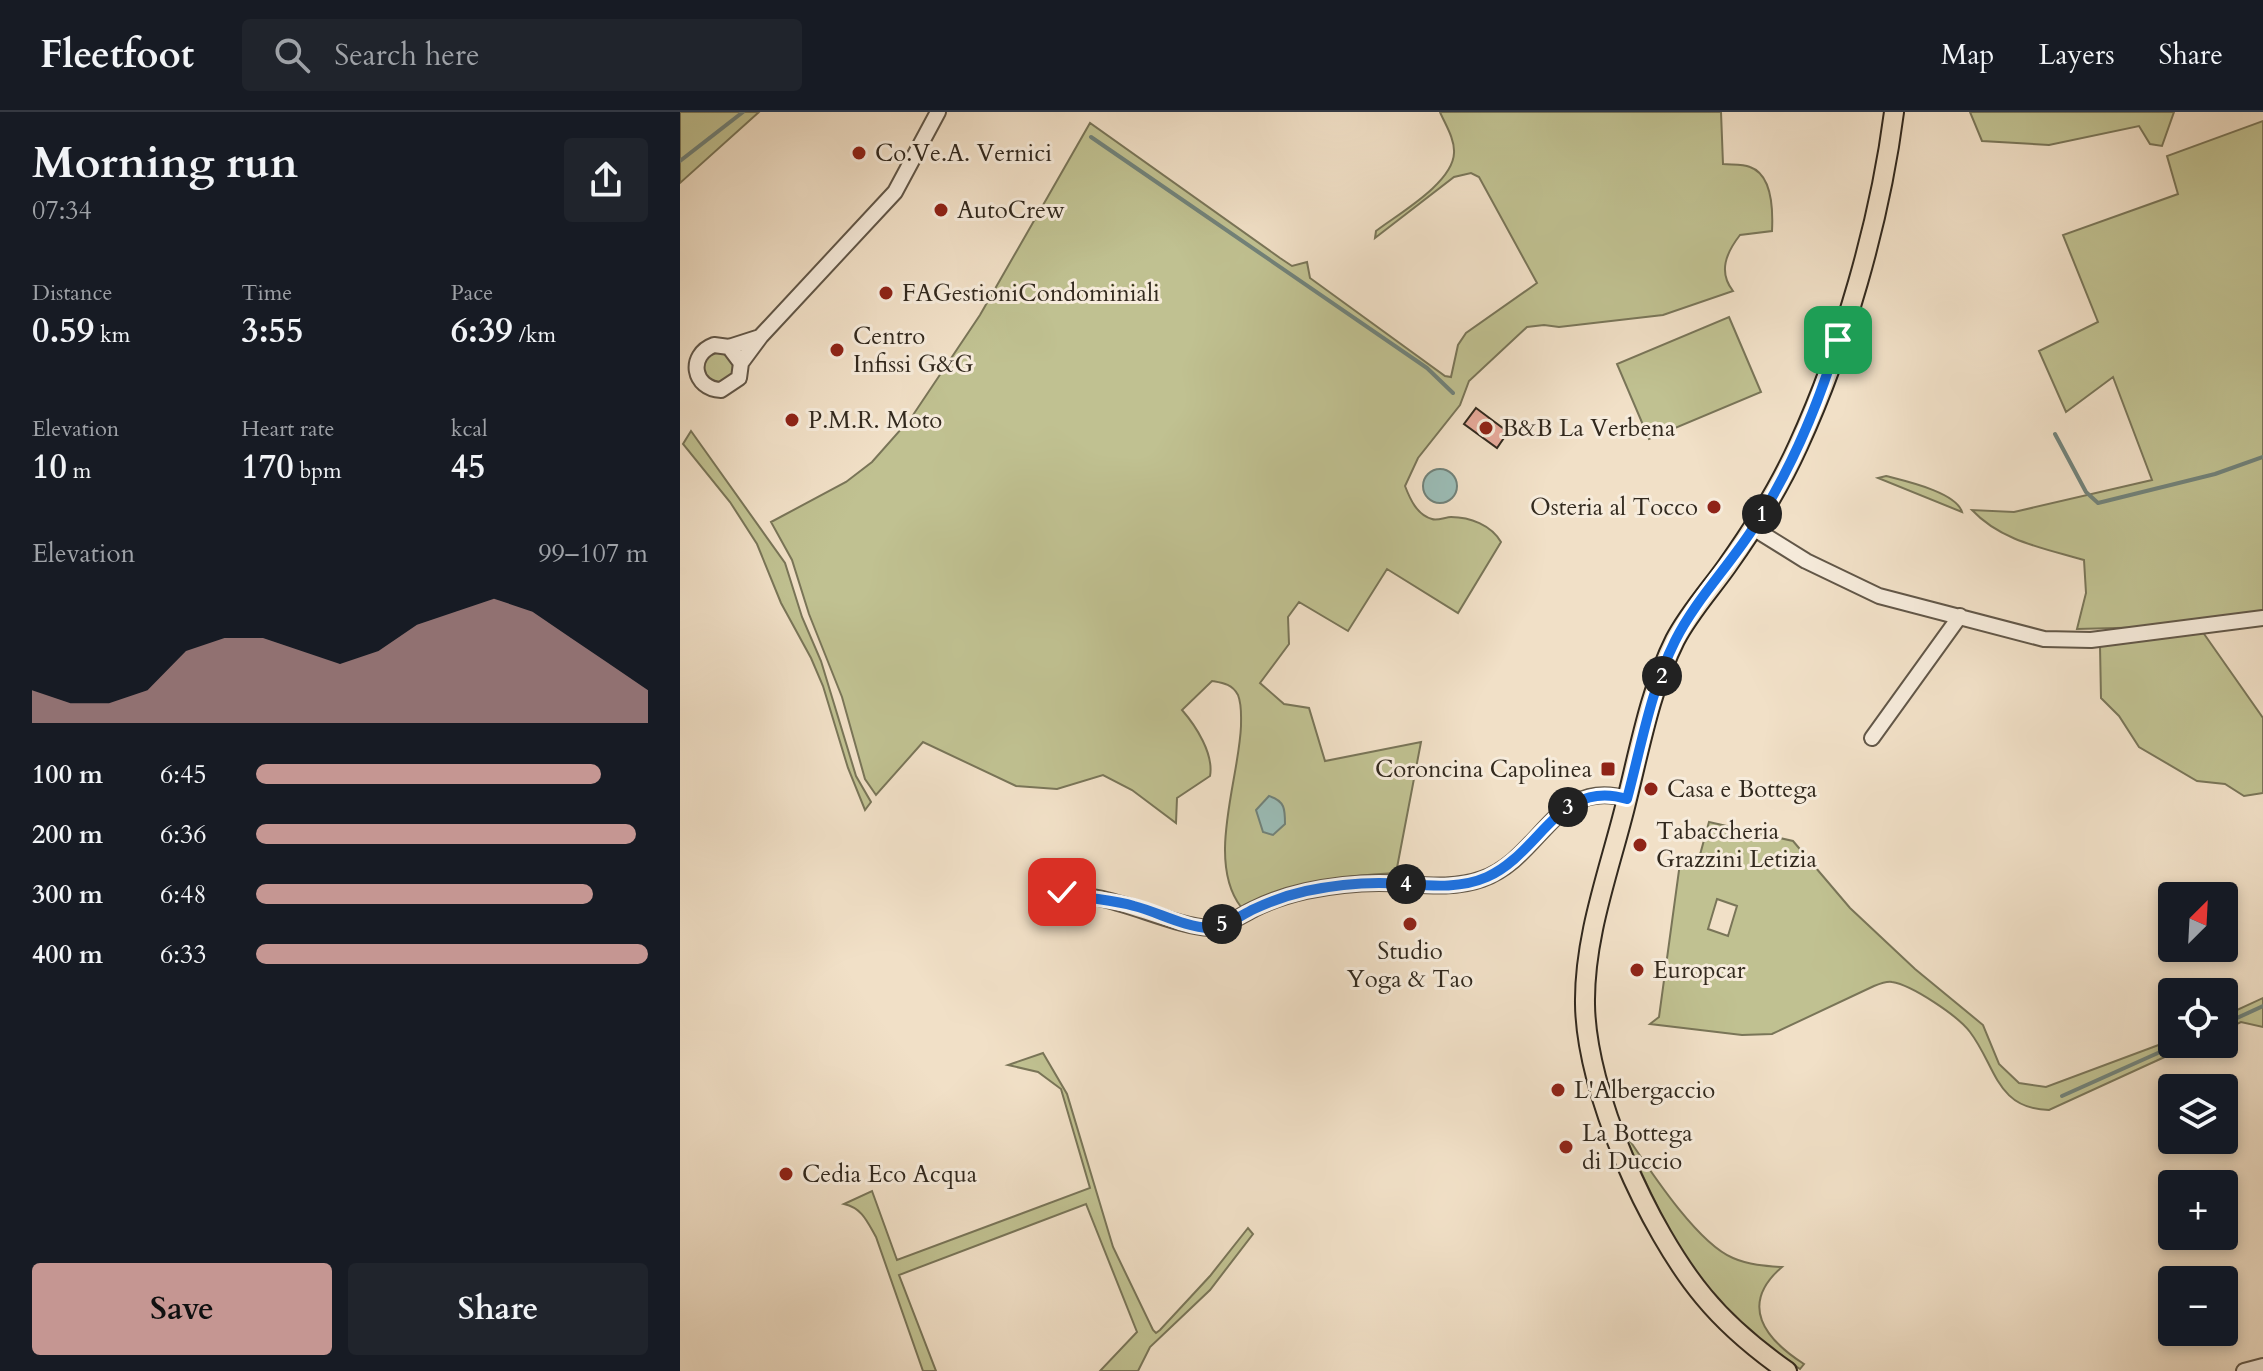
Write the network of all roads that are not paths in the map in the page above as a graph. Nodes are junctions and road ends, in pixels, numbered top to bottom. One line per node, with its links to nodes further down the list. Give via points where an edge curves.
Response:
1 (938, 112): 3 (street, via 889,199)
2 (1894, 112): 6 (main road, via 1885,176 1833,355 1798,446)
3 (761, 336): 4 (street); 5 (street)
4 (729, 347): 5 (street); 5 (street, via 714,345 700,353 695,368 701,382 714,390 728,388 739,378)
5 (741, 363)
6 (1753, 528): 7 (street, via 1879,596); 10 (main road, via 1674,642)
7 (1960, 616): 8 (street, via 2044,639 2091,640); 9 (street)
8 (2263, 618)
9 (1872, 738)
10 (1627, 799): 11 (street, via 1597,793 1580,799 1506,867 1478,881 1319,889 1265,904 1217,927 1200,927); 13 (main road, via 1596,915 1586,981 1593,1065 1627,1163 1672,1252 1715,1310)
11 (1051, 886)
12 (2263, 1366): 14 (street)
13 (1787, 1371)
14 (2244, 1371)

